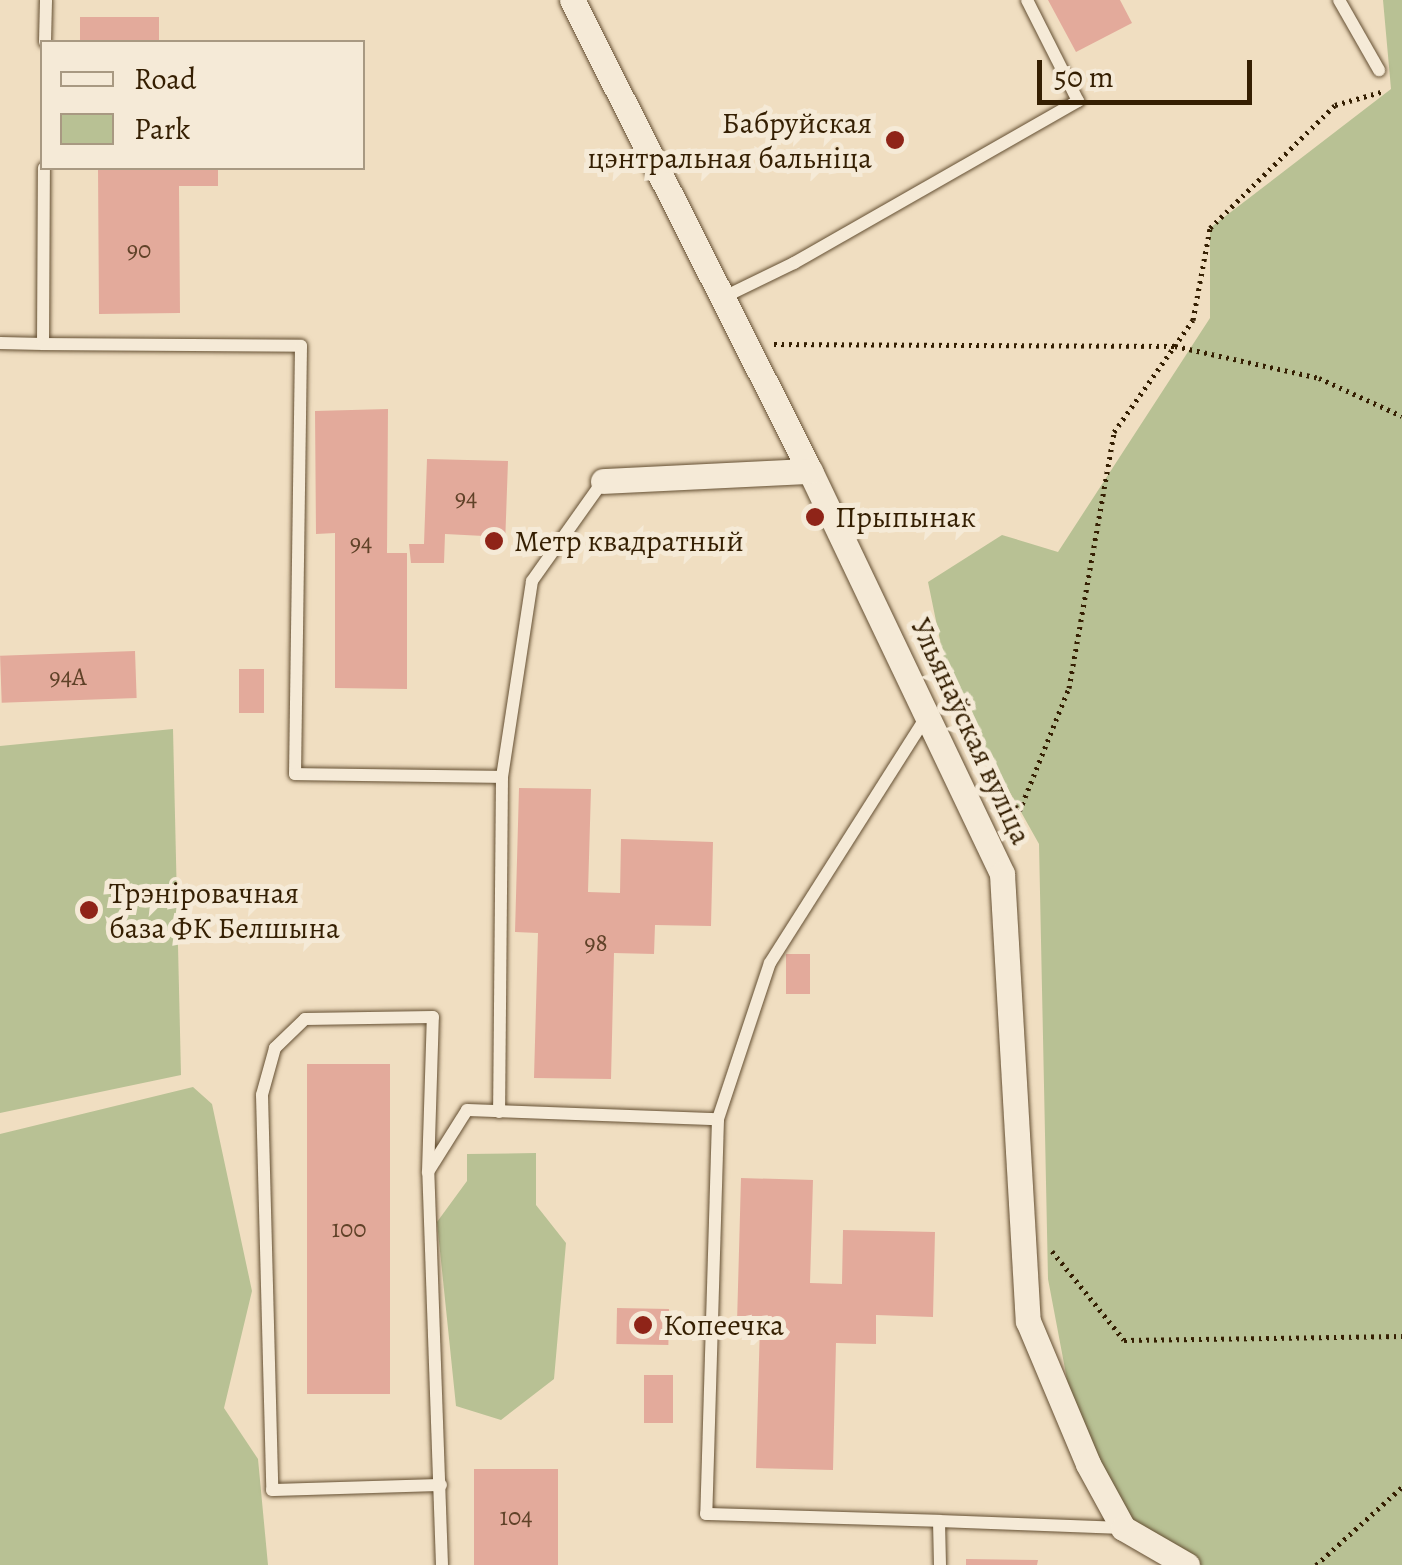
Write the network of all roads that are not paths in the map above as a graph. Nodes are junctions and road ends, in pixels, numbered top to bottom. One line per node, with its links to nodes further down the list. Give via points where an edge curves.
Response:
1 (46, 0): 5 (lane)
2 (572, 0): 8 (street, Ульянаўская вуліца)
3 (1027, 0): 8 (lane, via 1078,101)
4 (1339, 0): 6 (lane)
5 (46, 40)
6 (1379, 70)
7 (44, 170): 10 (lane)
8 (722, 298): 11 (street, Ульянаўская вуліца)
9 (0, 343): 10 (lane)
10 (43, 344): 14 (lane, via 301,346 295,774)
11 (810, 472): 12 (street); 13 (street, Ульянаўская вуліца)
12 (604, 481): 14 (lane, via 532,581)
13 (928, 715): 16 (lane, via 770,962); 20 (street, Ульянаўская вуліца, via 1002,874 1028,1322)
14 (502, 777): 15 (lane)
15 (500, 1112): 16 (lane); 17 (lane, via 467,1110)
16 (718, 1118): 19 (lane, via 706,1514)
17 (428, 1172): 18 (lane); 18 (lane, via 433,1017 305,1019 276,1048 262,1095 272,1490)
18 (441, 1485): 21 (lane)
19 (940, 1521): 20 (lane); 22 (lane)
20 (1123, 1528): 23 (street)
21 (442, 1565)
22 (940, 1565)
23 (1186, 1565)

